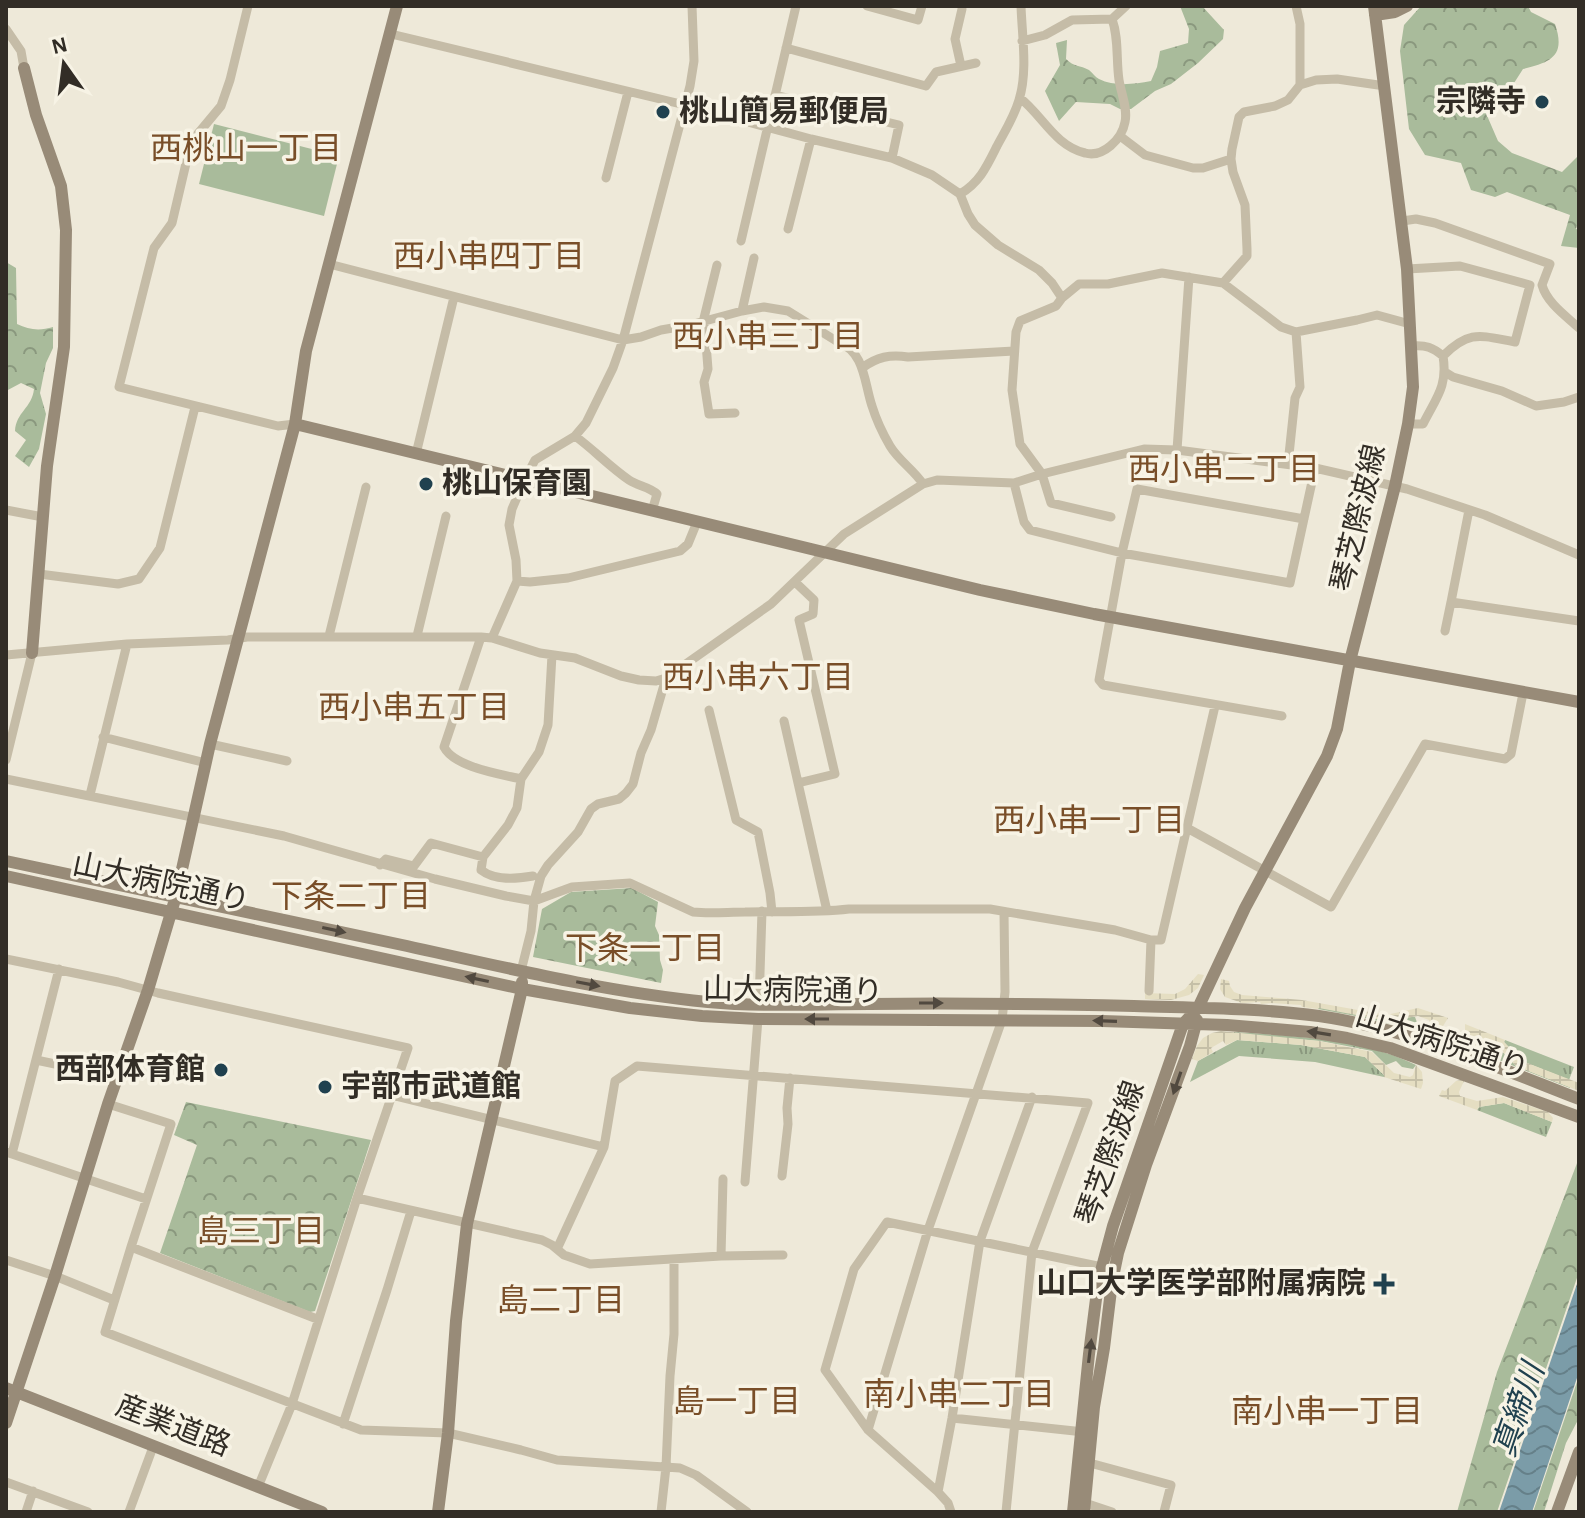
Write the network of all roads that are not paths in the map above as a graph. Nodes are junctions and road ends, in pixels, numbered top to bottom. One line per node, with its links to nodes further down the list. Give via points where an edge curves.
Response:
1 (248, 6): 57 (street, via 221,106 191,142 172,223 154,248 119,387)
2 (397, 6): 15 (street)
3 (692, 6): 26 (street, via 694,61)
4 (796, 6): 17 (street)
5 (867, 6): 6 (street, via 918,20)
6 (922, 6)
7 (1021, 6): 16 (street)
8 (1126, 6): 13 (street)
9 (1296, 6): 21 (street)
10 (1407, 6): 12 (street, via 1395,12)
11 (962, 9): 19 (street, via 955,39)
12 (1375, 11): 22 (street, 琴芝際波線)
13 (1112, 19): 16 (street, via 1072,20); 28 (street, via 1126,120)
14 (6, 29): 20 (street, via 21,51)
15 (391, 34): 23 (street); 38 (street)
16 (1022, 41): 25 (street)
17 (786, 48): 19 (street, via 926,86 936,72); 24 (street)
18 (976, 63): 19 (street)
19 (961, 66)
20 (24, 68): 76 (street, via 61,186 66,230 64,347)
21 (1300, 85): 22 (street, via 1337,79); 31 (street, via 1288,100 1239,117)
22 (1385, 86): 34 (street, 琴芝際波線)
23 (628, 92): 26 (street); 32 (street)
24 (775, 95): 27 (street); 30 (street, via 899,125)
25 (1020, 98): 28 (street, via 1056,137 1084,153 1101,151); 33 (street, via 982,176)
26 (685, 105): 27 (street); 50 (street)
27 (767, 126): 29 (street); 36 (street)
28 (1120, 136): 31 (street, via 1145,155 1193,168)
29 (811, 139): 30 (street); 35 (street)
30 (892, 158): 33 (street)
31 (1231, 159): 42 (street, via 1245,205 1247,256)
32 (606, 178)
33 (960, 194): 44 (street, via 975,225 1039,270)
34 (1402, 221): 40 (street, 琴芝際波線); 48 (street, via 1435,223 1550,264 1543,291)
35 (788, 229)
36 (741, 241)
37 (754, 258): 45 (street)
38 (329, 264): 43 (street); 59 (street, via 306,351)
39 (717, 265): 46 (street)
40 (1407, 269): 47 (street, 琴芝際波線); 53 (street, via 1460,266 1530,285 1515,342 1471,337)
41 (1189, 277): 42 (street); 44 (street, via 1162,273 1079,284); 62 (street)
42 (1223, 283): 49 (street, via 1281,327)
43 (454, 297): 50 (street); 63 (street)
44 (1062, 298): 52 (street, via 1056,306 1020,321)
45 (742, 311): 46 (street); 54 (street, via 788,311 847,345)
46 (705, 322): 50 (street); 58 (street, via 709,414)
47 (1410, 324): 49 (street, via 1377,315); 51 (street, 琴芝際波線)
48 (1579, 328)
49 (1296, 332): 64 (street, via 1300,387)
50 (623, 340): 61 (street, via 598,400)
51 (1412, 346): 53 (street, via 1424,345); 60 (street, 琴芝際波線)
52 (1014, 351): 54 (street, via 895,355); 66 (street, via 1012,390 1020,444)
53 (1443, 356): 55 (street)
54 (862, 368): 69 (street, via 889,446)
55 (1445, 372): 56 (street, via 1536,406); 60 (street, via 1423,424)
56 (1579, 397)
57 (195, 407): 59 (street, via 278,426); 83 (street, via 160,548 139,579 118,584)
58 (735, 413)
59 (295, 424): 63 (street); 92 (street)
60 (1408, 424): 70 (street, 琴芝際波線)
61 (575, 436): 67 (street, via 535,460); 74 (street, via 634,483 655,490)
62 (1177, 450): 64 (street); 66 (street, via 1144,449)
63 (416, 454): 67 (street)
64 (1288, 464): 65 (street)
65 (1315, 468): 70 (street); 78 (street)
66 (1042, 474): 68 (street); 77 (street, via 1051,503)
67 (524, 481): 74 (street); 84 (street, via 509,525)
68 (1014, 483): 69 (street); 81 (street, via 1030,530)
69 (923, 484): 80 (street)
70 (1395, 486): 73 (street); 98 (street, 琴芝際波線)
71 (366, 487): 90 (street)
72 (6, 510): 76 (street)
73 (1469, 510): 82 (street); 86 (street)
74 (652, 511): 79 (street)
75 (446, 516): 91 (street)
76 (43, 517): 83 (street)
77 (1111, 517)
78 (1304, 519): 81 (street, via 1137,489); 81 (street, via 1290,583)
79 (697, 522): 80 (street); 84 (street, via 680,551 568,578)
80 (825, 552): 85 (street); 87 (street)
81 (1122, 553): 87 (street)
82 (1579, 555)
83 (39, 574): 95 (street)
84 (517, 581): 93 (street)
85 (795, 582): 99 (street); 113 (street, via 814,600 813,614 799,620 835,774)
86 (1451, 602): 88 (street); 89 (street)
87 (1110, 617): 98 (street); 102 (street, via 1099,680 1103,685)
88 (1579, 621)
89 (1445, 631)
90 (329, 636): 91 (street); 92 (street)
91 (417, 636): 93 (street)
92 (238, 638): 94 (street); 107 (street)
93 (487, 638): 97 (street); 112 (street, via 444,747 459,761)
94 (127, 644): 95 (street); 106 (street)
95 (32, 653): 96 (street); 108 (street)
96 (6, 655)
97 (552, 655): 99 (street, via 639,680); 112 (street, via 548,725 539,752)
98 (1350, 661): 100 (street); 120 (street, 琴芝際波線, via 1327,756)
99 (666, 678): 124 (street, via 633,784 619,799 591,809 541,876)
100 (1523, 693): 101 (street); 120 (street, via 1509,757 1425,744 1331,907)
101 (1579, 702)
102 (1215, 706): 104 (street); 116 (street)
103 (709, 710): 127 (street, via 736,820 758,832)
104 (1282, 716)
105 (784, 721): 113 (street)
106 (103, 737): 110 (street); 114 (street)
107 (210, 744): 109 (street); 110 (street)
108 (6, 760)
109 (287, 761)
110 (206, 763): 115 (street)
111 (6, 779): 114 (street)
112 (521, 779): 117 (street, via 517,808)
113 (798, 783): 125 (street)
114 (90, 795): 115 (street)
115 (193, 817): 119 (street, via 284,836); 123 (street)
116 (1187, 828): 120 (street); 129 (street, via 1161,940)
117 (483, 857): 119 (street, via 431,843 414,866 386,859); 122 (street, via 481,870 487,875)
118 (6, 861): 123 (street, 山大病院通り)
119 (380, 865): 124 (street)
120 (1265, 871): 138 (street, 琴芝際波線)
121 (6, 876): 126 (street, 山大病院通り)
122 (533, 876)
123 (176, 896): 126 (street); 132 (street, 山大病院通り, one-way to 132)
124 (534, 901): 127 (street, via 572,887 630,883 693,912); 132 (street)
125 (827, 911): 127 (street); 128 (street)
126 (171, 912): 133 (street, 山大病院通り, one-way to 126); 134 (street)
127 (767, 912): 137 (street)
128 (1004, 912): 129 (street); 136 (street)
129 (1151, 940): 135 (street)
130 (6, 959): 131 (street)
131 (59, 969): 134 (street); 143 (street)
132 (521, 971): 133 (street); 137 (street, 山大病院通り, one-way to 137, via 663,997)
133 (522, 989): 139 (street, 山大病院通り, via 670,1013); 153 (street)
134 (148, 990): 148 (street, via 408,1048); 151 (street)
135 (1149, 991)
136 (1004, 1003): 137 (street, 山大病院通り, one-way to 136); 138 (street, 山大病院通り); 140 (street)
137 (759, 1004)
138 (1198, 1008): 141 (street, 琴芝際波線); 142 (street, 琴芝際波線); 150 (street, 山大病院通り, via 1292,1013 1370,1026 1446,1047)
139 (758, 1019): 140 (street, 山大病院通り, one-way to 139); 145 (street)
140 (1002, 1020): 141 (street, 山大病院通り, one-way to 140); 147 (street)
141 (1183, 1024): 142 (street, 山大病院通り); 173 (street, 琴芝際波線, via 1113,1226)
142 (1197, 1025): 152 (street, 山大病院通り, one-way to 142, via 1368,1042 1310,1032); 173 (street, 琴芝際波線, one-way to 173)
143 (36, 1060): 144 (street); 155 (street)
144 (79, 1069)
145 (753, 1075): 146 (street); 154 (street, via 637,1066 615,1081); 159 (street)
146 (790, 1078): 147 (street); 156 (street)
147 (976, 1093): 149 (street); 164 (street)
148 (391, 1095): 153 (street); 160 (street)
149 (1032, 1097): 165 (street); 168 (street, via 1088,1103)
150 (1579, 1099)
151 (108, 1104): 158 (street); 161 (street, via 171,1124)
152 (1579, 1117)
153 (492, 1119): 154 (street); 163 (street)
154 (604, 1147): 167 (street)
155 (9, 1153): 158 (street)
156 (782, 1176)
157 (723, 1179): 170 (street)
158 (84, 1180): 161 (street); 174 (street)
159 (745, 1182)
160 (357, 1198): 162 (street); 176 (street)
161 (146, 1199): 166 (street)
162 (411, 1211): 163 (street); 181 (street)
163 (467, 1224): 167 (street, via 542,1240); 185 (street)
164 (928, 1230): 165 (street); 183 (street); 183 (street, via 887,1222 854,1269 825,1370)
165 (980, 1241): 168 (street); 179 (street)
166 (131, 1247): 175 (street); 176 (street)
167 (557, 1249): 171 (street, via 590,1264)
168 (1032, 1252): 173 (street); 182 (street)
169 (783, 1255): 170 (street)
170 (721, 1256): 171 (street)
171 (674, 1259): 189 (street)
172 (6, 1260): 174 (street)
173 (1108, 1268): 184 (street, 琴芝際波線, via 1094,1313)
174 (55, 1276): 175 (street); 177 (street)
175 (114, 1300): 178 (street, via 105,1332)
176 (317, 1319): 178 (street)
177 (10, 1390): 180 (street); 186 (street, 産業道路)
178 (292, 1404): 181 (street); 191 (street)
179 (952, 1418): 182 (street); 193 (street)
180 (6, 1423)
181 (343, 1424): 185 (street, via 361,1430)
182 (1015, 1424): 184 (street); 203 (street)
183 (868, 1430): 193 (street)
184 (1087, 1432): 188 (street, 琴芝際波線)
185 (448, 1433): 189 (street, via 557,1460); 199 (street)
186 (153, 1447): 191 (street, 産業道路); 197 (street)
187 (1579, 1452): 207 (street)
188 (1084, 1462): 194 (street, 琴芝際波線); 204 (street, 琴芝際波線); 206 (street, via 1171,1485)
189 (666, 1467): 200 (street); 201 (street, via 696,1475)
190 (6, 1482): 192 (street)
191 (258, 1487): 198 (street, 産業道路)
192 (33, 1491): 195 (street); 196 (street)
193 (938, 1492): 202 (street)
194 (1084, 1508): 205 (street)
195 (26, 1512)
196 (88, 1512)
197 (129, 1512)
198 (322, 1512)
199 (438, 1512)
200 (661, 1512)
201 (747, 1512)
202 (951, 1512)
203 (1006, 1512)
204 (1073, 1512)
205 (1112, 1512)
206 (1164, 1512)
207 (1557, 1512)

